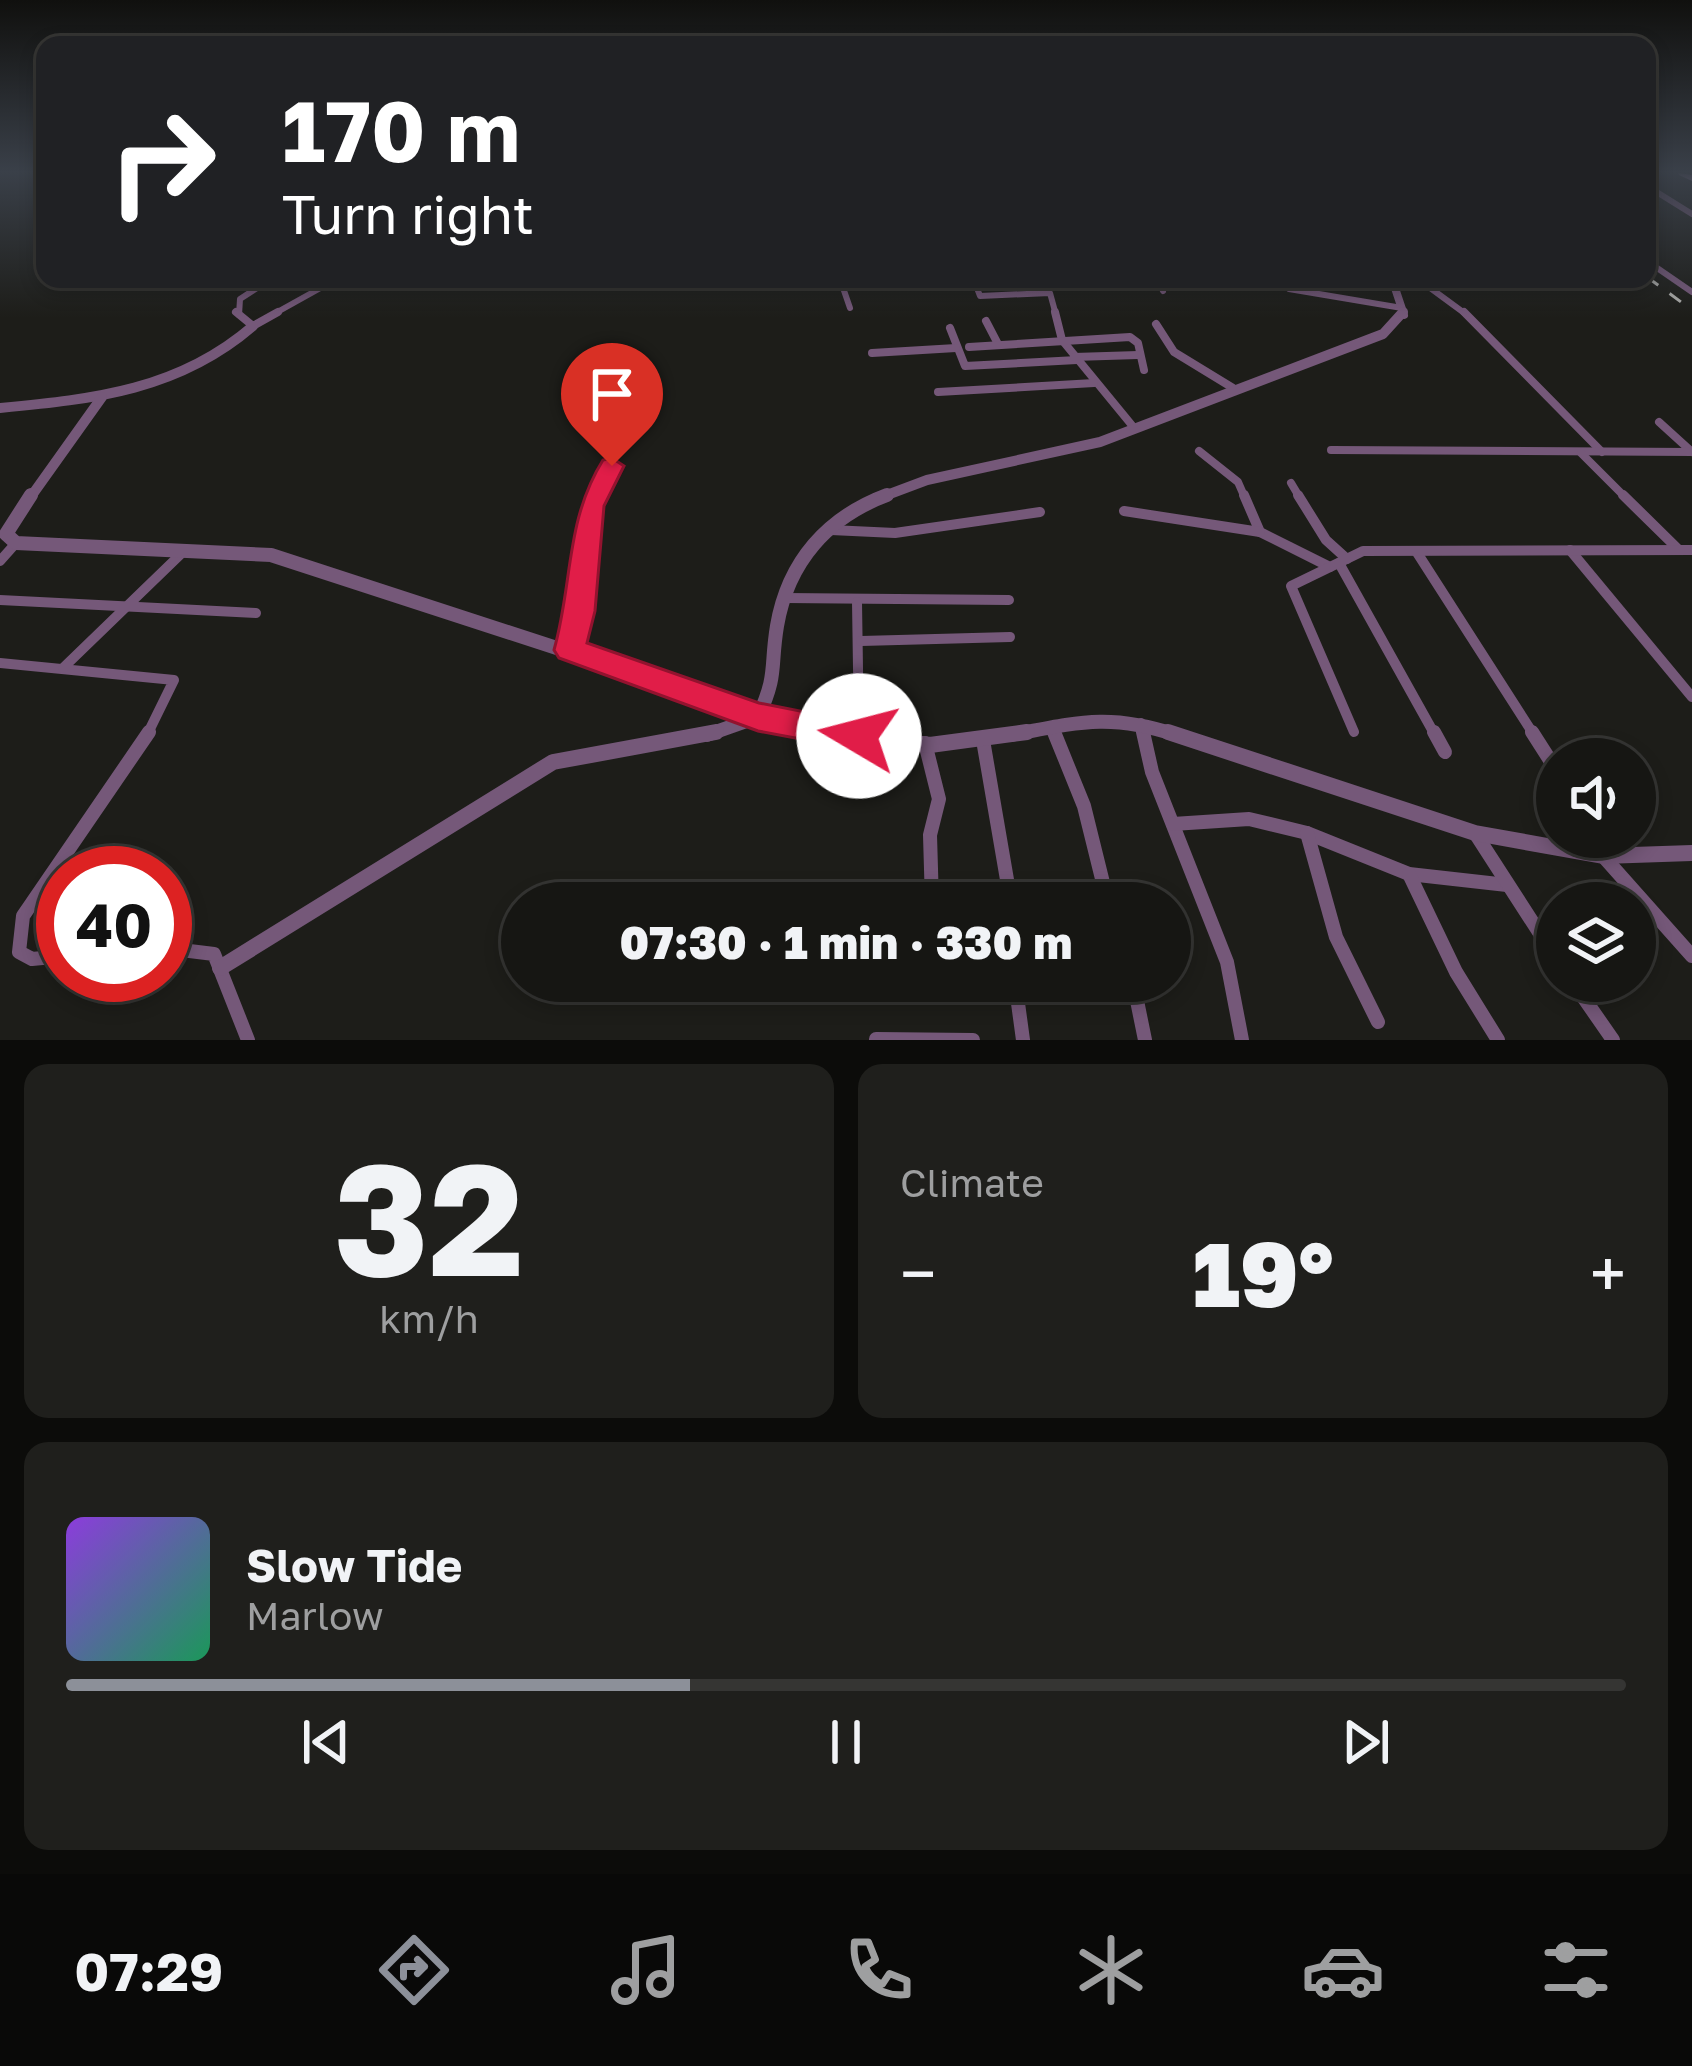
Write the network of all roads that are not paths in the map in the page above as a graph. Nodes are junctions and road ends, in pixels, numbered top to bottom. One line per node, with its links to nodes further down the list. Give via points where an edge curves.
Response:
1 (1656, 267): 11 (street)
2 (257, 288): 16 (street, via 240,299 236,314)
3 (320, 288): 16 (street)
4 (843, 288): 12 (street)
5 (977, 288): 18 (street, via 980,296 1050,293)
6 (1161, 288): 10 (street)
7 (1395, 288): 13 (street)
8 (1431, 288): 36 (street)
9 (1288, 289): 13 (street)
10 (1163, 291)
11 (1692, 292)
12 (850, 308)
13 (1402, 308): 27 (street, via 1404,316 1383,334)
14 (986, 322): 19 (street)
15 (1156, 324): 27 (street, via 1174,352)
16 (253, 326): 29 (street, via 189,375)
17 (950, 328): 21 (street)
18 (1063, 340): 19 (street); 23 (street, via 1130,337); 24 (street)
19 (998, 344): 20 (street)
20 (969, 346)
21 (956, 348): 22 (street); 24 (street, via 965,366)
22 (872, 353)
23 (1138, 355): 24 (street); 25 (street)
24 (1075, 358): 26 (street)
25 (1144, 370)
26 (1094, 383): 28 (street); 32 (street)
27 (1233, 388): 32 (street)
28 (938, 392)
29 (102, 397): 30 (street); 44 (street, via 6,534)
30 (0, 409)
31 (1659, 422): 37 (street)
32 (1135, 429): 42 (street, via 927,480 854,508)
33 (1331, 450): 35 (street)
34 (1199, 451): 43 (street, via 1238,482)
35 (1579, 452): 36 (street); 47 (street)
36 (1602, 452): 37 (street)
37 (1692, 452)
38 (612, 466): 59 (street, via 591,506)
39 (1292, 483): 50 (street)
40 (1124, 511): 43 (street)
41 (1040, 512): 42 (street, via 895,533)
42 (827, 529): 51 (street)
43 (1260, 532): 50 (street)
44 (16, 542): 45 (street); 49 (street)
45 (184, 550): 55 (street); 59 (street, via 271,555)
46 (1570, 550): 47 (street); 48 (street); 62 (street)
47 (1686, 550)
48 (1416, 551): 50 (street, via 1363,551); 68 (street)
49 (0, 561)
50 (1338, 563): 66 (street, via 1291,586); 71 (street)
51 (785, 598): 54 (street); 63 (street, via 775,681)
52 (0, 600): 55 (street)
53 (1009, 600): 54 (street)
54 (856, 602): 58 (street)
55 (124, 606): 56 (street); 61 (street)
56 (256, 613)
57 (1010, 637): 58 (street)
58 (861, 641): 67 (street)
59 (570, 650): 63 (street)
60 (0, 662): 61 (street)
61 (63, 668): 76 (street, via 174,680 154,726)
62 (1692, 697)
63 (758, 717): 67 (street); 90 (street, via 701,737 553,762)
64 (1141, 723): 65 (street, via 1101,718); 72 (street); 74 (street)
65 (1053, 729): 69 (street); 83 (street)
66 (1354, 732)
67 (859, 736): 70 (street)
68 (1536, 738)
69 (983, 740): 70 (street); 82 (street)
70 (925, 743): 81 (street, via 939,800)
71 (1445, 752)
72 (1173, 824): 73 (street, via 1249,819); 100 (street, via 1227,962)
73 (1307, 833): 80 (street); 94 (street, via 1336,937)
74 (1475, 833): 75 (street); 84 (street)
75 (1536, 844)
76 (72, 846)
77 (1692, 853): 78 (street)
78 (1656, 854)
79 (1606, 858): 88 (street)
80 (1408, 874): 84 (street); 101 (street)
81 (931, 882)
82 (1007, 882)
83 (1103, 882)
84 (1508, 885): 86 (street)
85 (36, 897): 89 (street, via 15,942)
86 (1536, 928)
87 (192, 951): 90 (street, via 214,954)
88 (1692, 956)
89 (36, 959)
90 (220, 968): 96 (street)
91 (1018, 1002): 98 (street)
92 (1137, 1002): 99 (street)
93 (1587, 1002): 102 (street)
94 (1378, 1022)
95 (876, 1039): 97 (street)
96 (248, 1040)
97 (973, 1040)
98 (1023, 1040)
99 (1145, 1040)
100 (1241, 1040)
101 (1498, 1040)
102 (1613, 1040)

